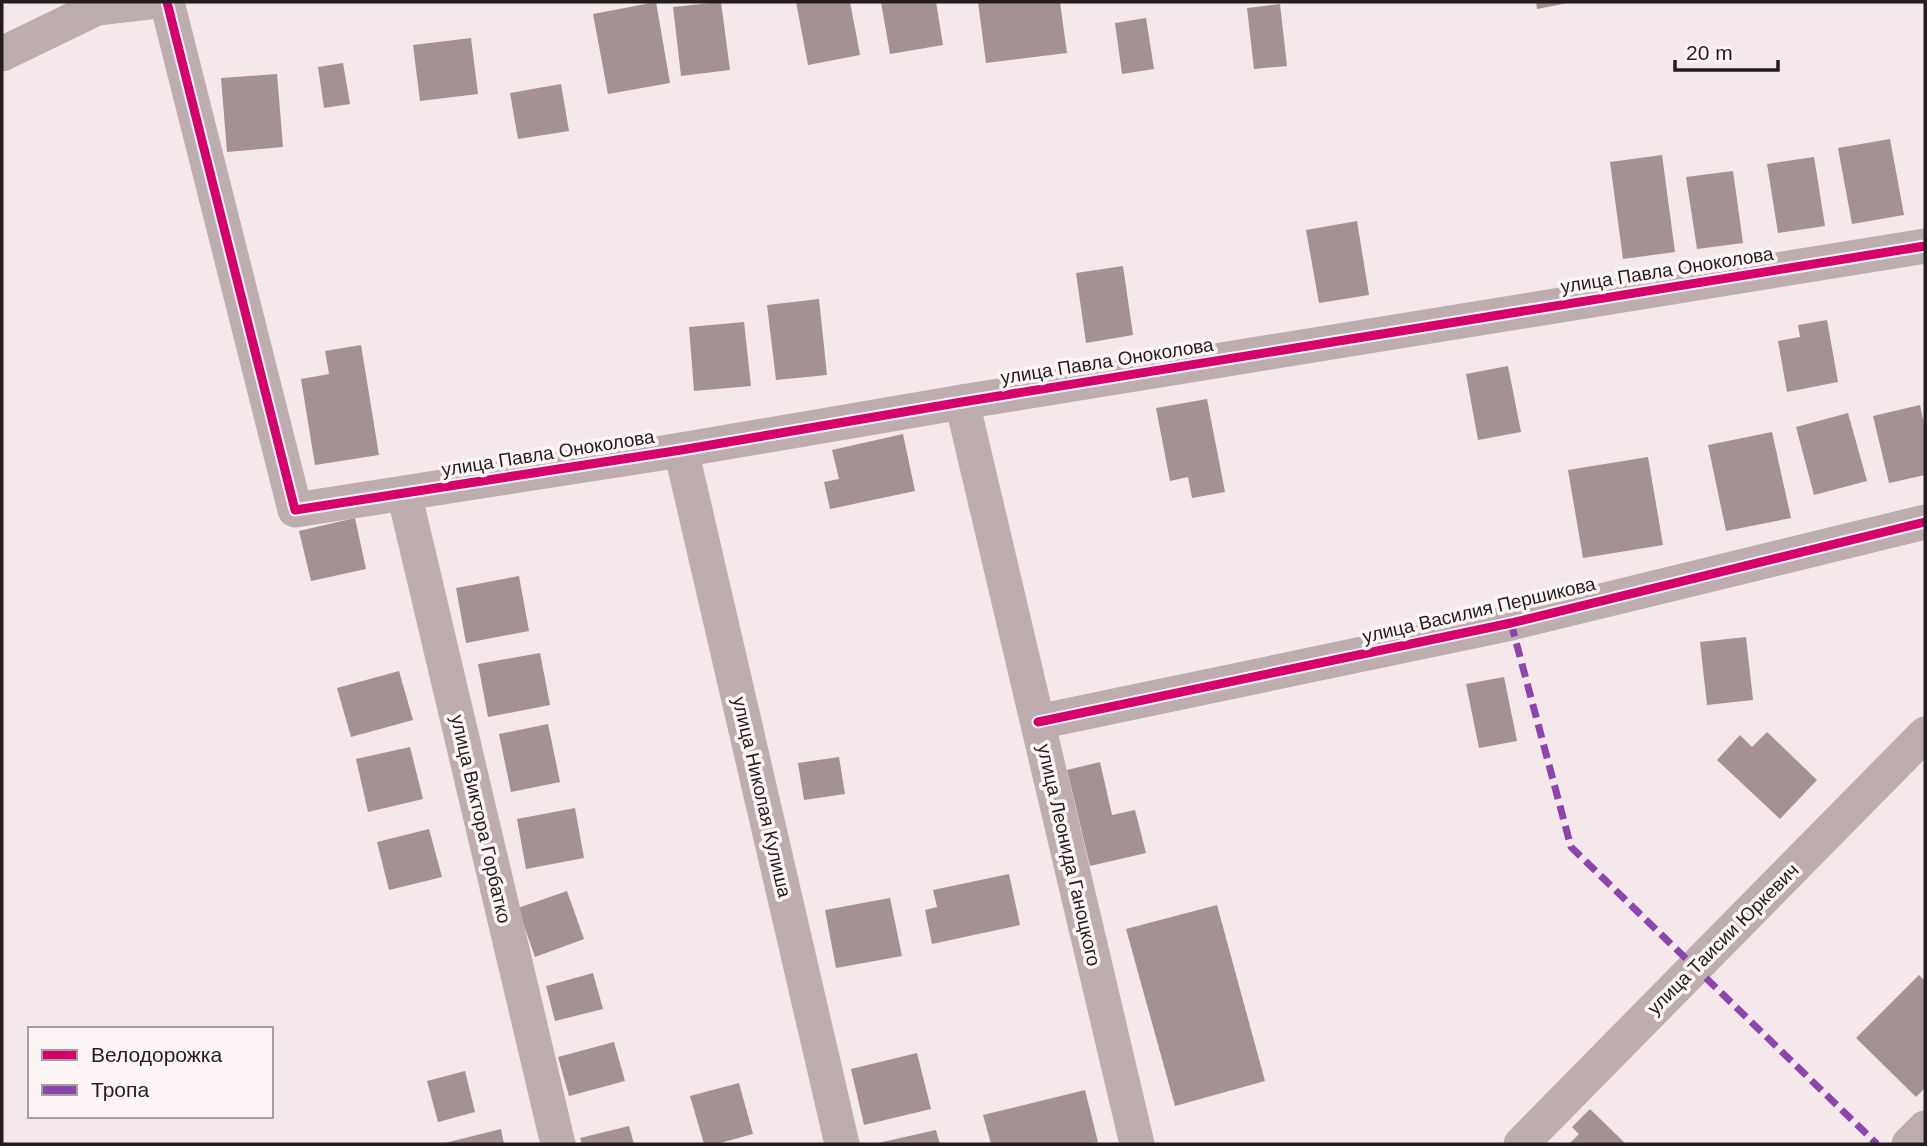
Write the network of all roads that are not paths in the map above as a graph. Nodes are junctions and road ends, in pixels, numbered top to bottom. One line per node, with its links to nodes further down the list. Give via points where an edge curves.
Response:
1 (149, 2): 3 (street)
2 (167, 2): 8 (street, улица Павла Оноколова, via 295,510)
3 (97, 5): 4 (street)
4 (2, 54)
5 (1925, 246): 6 (street, улица Павла Оноколова)
6 (962, 402): 7 (street, улица Павла Оноколова); 10 (street, улица Леонида Ганоцкого)
7 (681, 450): 8 (street, улица Павла Оноколова); 14 (street, улица Николая Кулиша)
8 (404, 493): 13 (street, улица Виктора Горбатко)
9 (1925, 522): 10 (street, улица Василия Першикова, via 1511,623)
10 (1038, 722): 15 (street, улица Леонида Ганоцкого)
11 (1925, 734): 16 (street, улица Таисии Юркевич)
12 (1925, 1128): 17 (street)
13 (558, 1144)
14 (842, 1144)
15 (1137, 1144)
16 (1521, 1144)
17 (1909, 1144)

